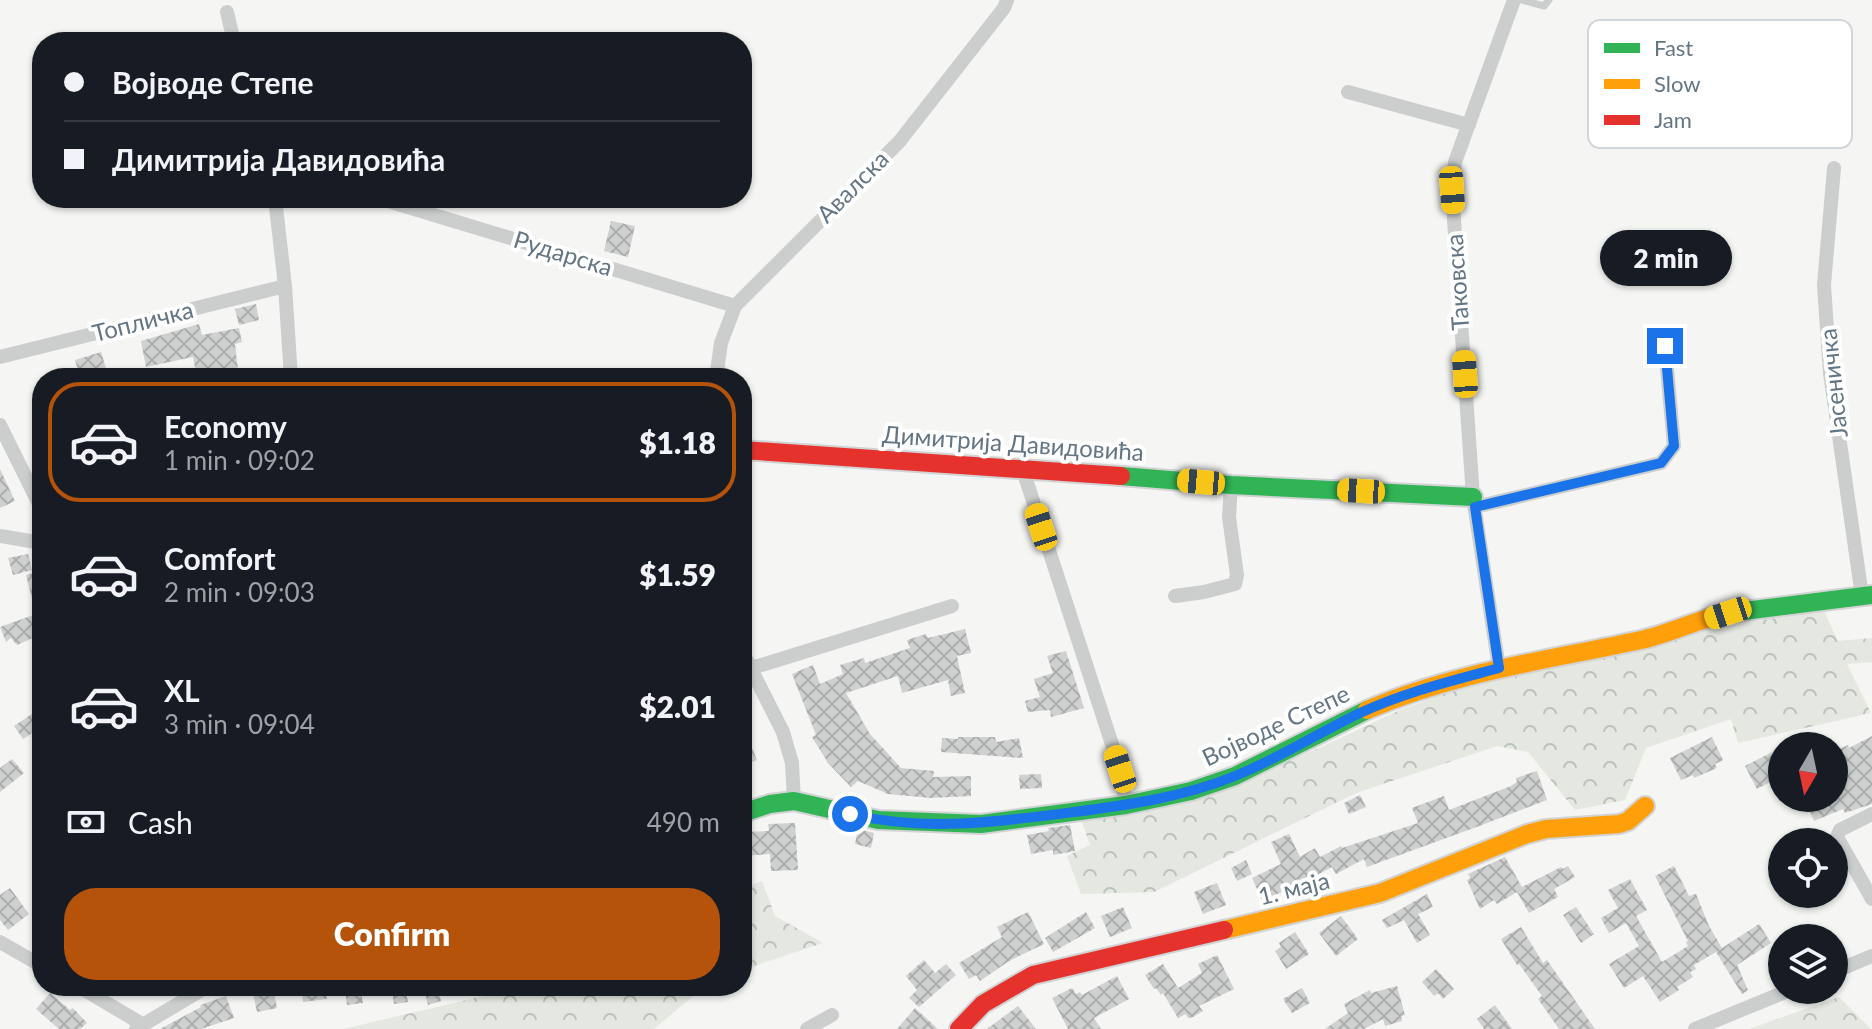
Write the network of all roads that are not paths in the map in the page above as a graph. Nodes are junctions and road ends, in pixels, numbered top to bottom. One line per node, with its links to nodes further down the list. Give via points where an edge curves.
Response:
1 (1007, 0): 13 (street, Авалска, via 899,142)
2 (1514, 0): 8 (street, Таковска)
3 (1522, 0): 4 (lane, via 1544,6)
4 (1549, 0)
5 (227, 12): 6 (street)
6 (232, 32)
7 (1348, 92): 8 (street)
8 (1469, 125): 23 (street, Таковска, via 1455,162 1452,190)
9 (1834, 168): 27 (street, Јасеничка, via 1824,285 1830,373)
10 (276, 208): 12 (street)
11 (411, 208): 13 (street, Рударска)
12 (285, 286): 15 (street, Топличка); 16 (street)
13 (735, 306): 17 (street, Авалска)
14 (1665, 346): 23 (street, Димитрија Давидовића, via 1674,446 1661,463)
15 (0, 357)
16 (290, 368)
17 (717, 368)
18 (0, 425): 22 (street)
19 (752, 451): 20 (street, Димитрија Давидовића)
20 (1022, 467): 21 (street, Димитрија Давидовића); 33 (street, via 1120,769)
21 (1231, 485): 23 (street, Димитрија Давидовића); 26 (street, via 1235,584)
22 (32, 490)
23 (1474, 502): 30 (street, Таковска)
24 (0, 536): 25 (street)
25 (32, 541)
26 (1175, 596)
27 (1867, 596): 30 (street, Војводе Степе, via 1728,613 1645,639)
28 (952, 606): 29 (street)
29 (752, 668)
30 (1499, 668): 33 (street, Војводе Степе, via 1411,691 1235,776)
31 (752, 679): 32 (street, via 783,732 792,763)
32 (794, 801): 33 (street, Војводе Степе, via 878,820 926,824 981,824); 35 (street, Војводе Степе)
33 (1126, 805)
34 (1645, 806): 48 (street, 1. маја, via 1619,824 1527,834 1380,893 1033,975 1004,989)
35 (752, 810)
36 (1872, 814): 37 (street, via 1840,830 1837,837)
37 (1872, 899)
38 (0, 942): 40 (street)
39 (1872, 956): 41 (street)
40 (32, 960)
41 (1848, 966)
42 (93, 996): 46 (street)
43 (191, 996): 46 (street)
44 (1768, 999): 49 (street)
45 (832, 1015): 47 (street)
46 (139, 1027)
47 (807, 1029)
48 (959, 1029)
49 (1695, 1029)

